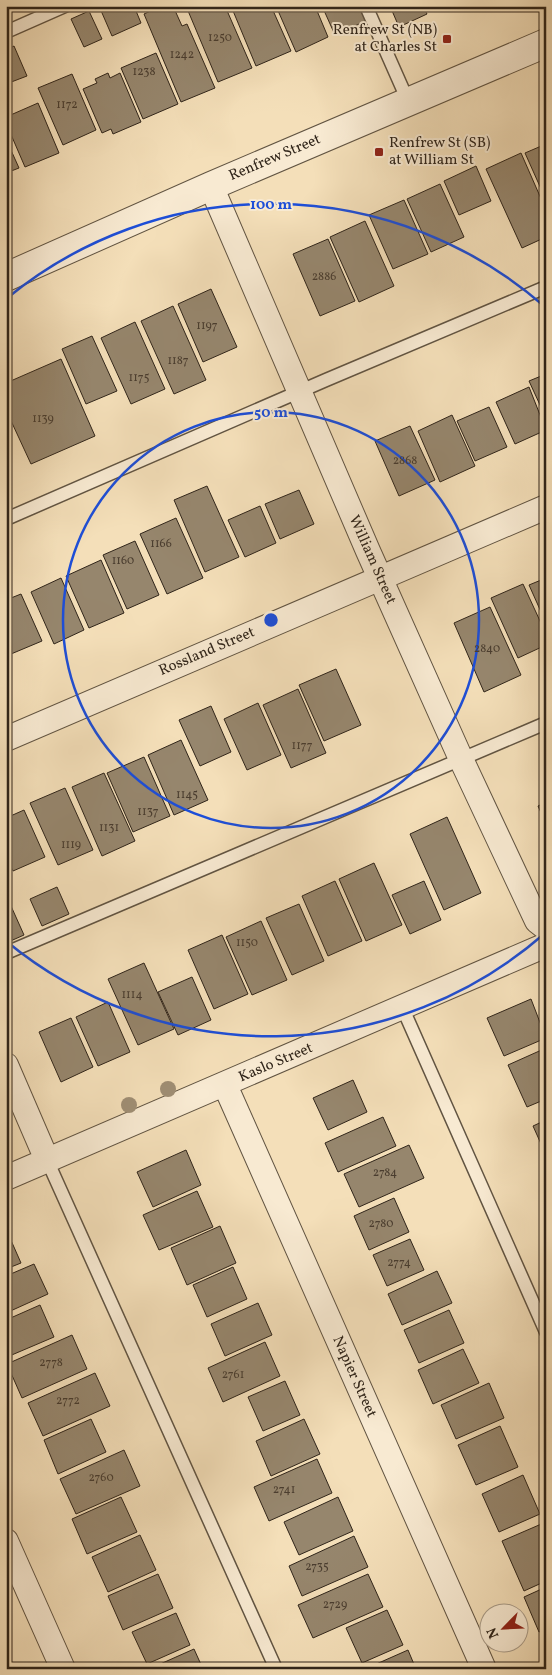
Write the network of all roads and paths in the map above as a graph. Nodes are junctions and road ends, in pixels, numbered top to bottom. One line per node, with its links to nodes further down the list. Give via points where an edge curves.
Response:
1 (66, 6): 3 (lane)
2 (366, 6): 5 (lane)
3 (6, 32)
4 (546, 43): 5 (street, Renfrew Street)
5 (408, 101): 6 (street, Renfrew Street)
6 (211, 186): 7 (street, Renfrew Street); 9 (street, William Street)
7 (6, 277)
8 (546, 287): 9 (lane)
9 (299, 391): 11 (lane); 12 (street, William Street)
10 (546, 507): 12 (street, Rossland Street)
11 (6, 519)
12 (380, 578): 14 (street, Rossland Street); 15 (street, William Street)
13 (546, 723): 15 (lane)
14 (6, 739)
15 (461, 760): 16 (street, William Street, via 537,921); 18 (lane)
16 (546, 928)
17 (546, 945): 19 (street, Kaslo Street)
18 (6, 954)
19 (403, 1009): 21 (street, Kaslo Street); 24 (lane)
20 (6, 1065): 22 (street)
21 (225, 1085): 22 (street, Kaslo Street); 28 (street, Napier Street)
22 (48, 1160): 23 (street, Kaslo Street); 27 (lane)
23 (6, 1178)
24 (546, 1332)
25 (6, 1541): 26 (street)
26 (62, 1669)
27 (276, 1669)
28 (484, 1669)

